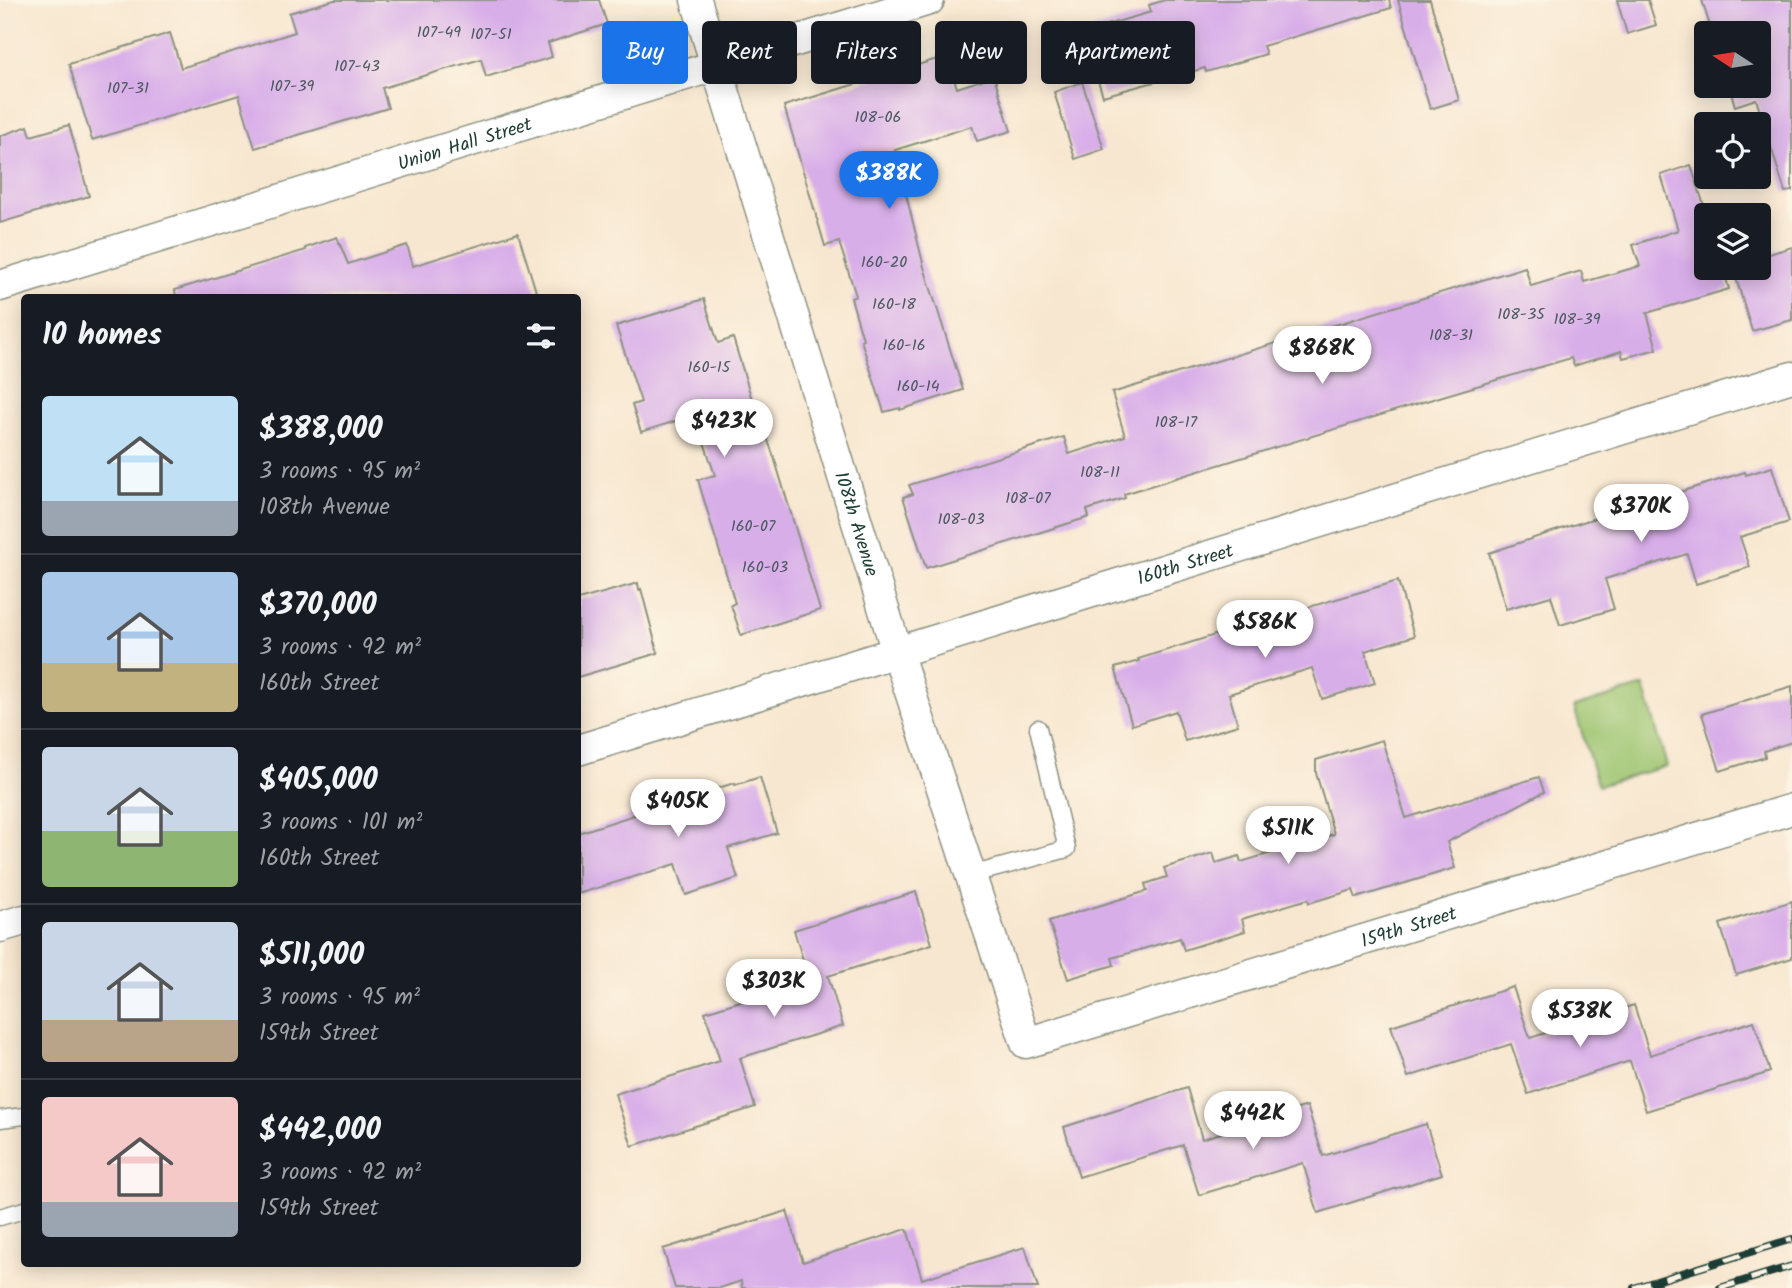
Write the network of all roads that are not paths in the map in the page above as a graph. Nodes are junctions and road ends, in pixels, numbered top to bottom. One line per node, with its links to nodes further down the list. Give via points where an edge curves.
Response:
1 (696, 0): 3 (street, 108th Avenue)
2 (929, 0): 4 (street, Union Hall Street)
3 (702, 21)
4 (797, 40)
5 (702, 69): 7 (street, Union Hall Street)
6 (722, 84): 9 (street, 108th Avenue)
7 (0, 286)
8 (1792, 377): 9 (street, 160th Street)
9 (897, 652): 11 (street, 160th Street); 13 (street, 108th Avenue)
10 (1038, 728): 13 (lane, via 1067,849)
11 (581, 749)
12 (1792, 809): 16 (street, 159th Street)
13 (971, 876): 16 (street, 108th Avenue)
14 (21, 921): 15 (street)
15 (0, 927)
16 (1026, 1043)
17 (21, 1116): 18 (lane)
18 (0, 1119)
19 (21, 1211): 20 (lane)
20 (0, 1217)

